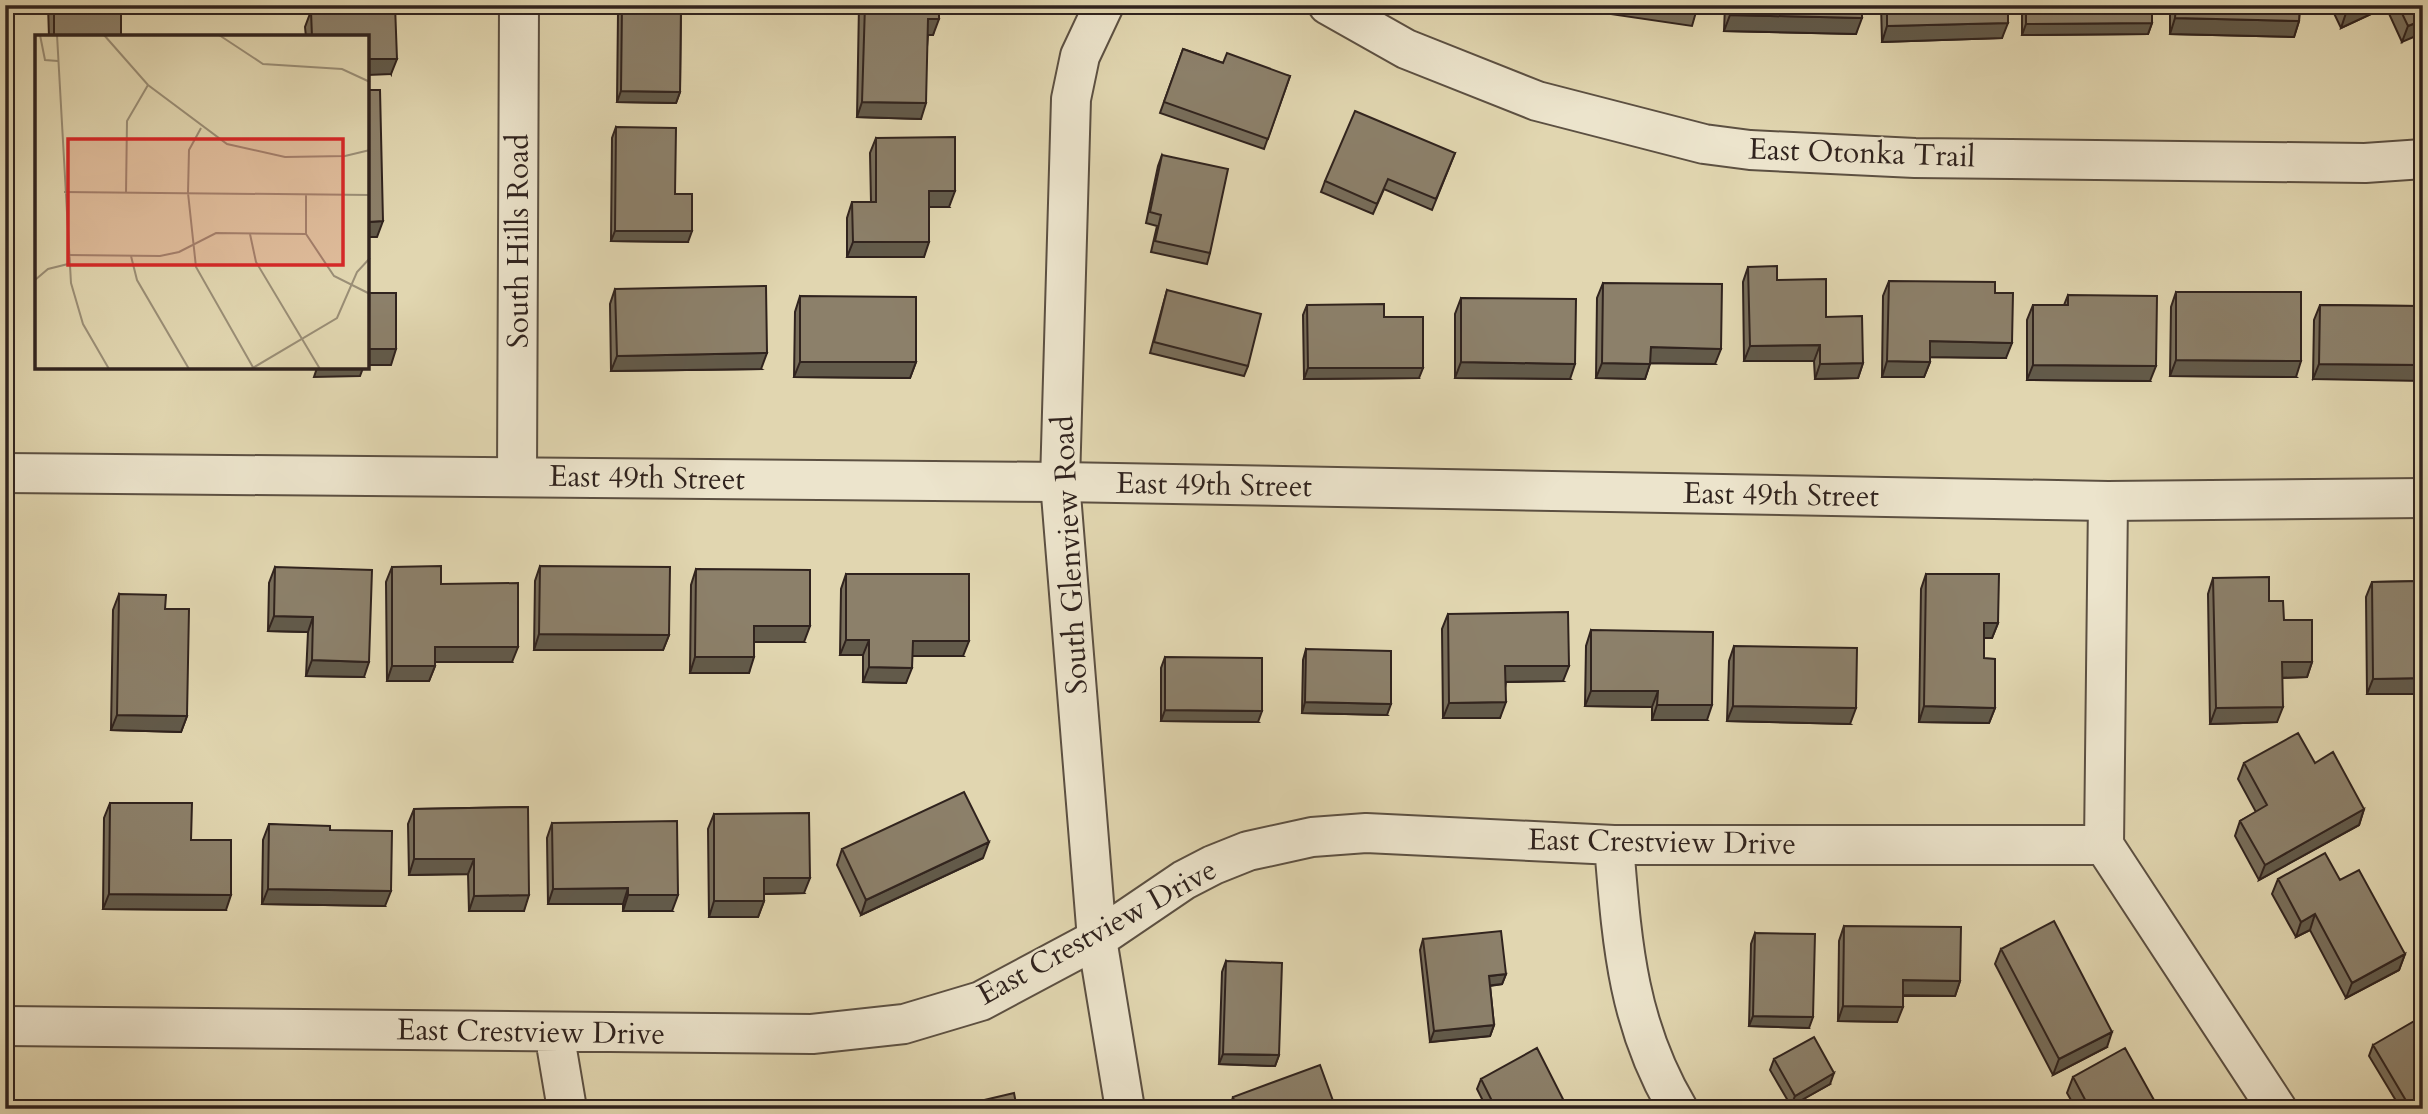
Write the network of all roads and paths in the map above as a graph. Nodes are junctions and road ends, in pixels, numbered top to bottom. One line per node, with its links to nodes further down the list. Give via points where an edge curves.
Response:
1 (519, 5): 6 (street, South Hills Road)
2 (1104, 5): 7 (street, South Glenview Road, via 1080,56 1071,99)
3 (1328, 5): 4 (street, East Otonka Trail, via 1406,49 1537,101 1630,127 1750,150 1929,158 2365,163)
4 (2423, 159)
5 (5, 473): 6 (street, East 49th Street)
6 (517, 477): 7 (street, East 49th Street)
7 (1060, 482): 9 (street, East 49th Street); 12 (street, South Glenview Road)
8 (2423, 498): 9 (street, East 49th Street)
9 (2108, 500): 11 (street)
10 (1614, 845): 11 (street, East Crestview Drive); 12 (street, East Crestview Drive, via 1366,833 1312,837 1248,851 1213,865); 17 (street, via 1623,957 1638,1020)
11 (2104, 845): 18 (street)
12 (1097, 939): 14 (street, East Crestview Drive, via 981,1001 904,1024 812,1034); 16 (street, South Glenview Road)
13 (5, 1026): 14 (street, East Crestview Drive)
14 (554, 1032): 15 (street)
15 (567, 1109)
16 (1125, 1109)
17 (1678, 1109)
18 (2277, 1109)

